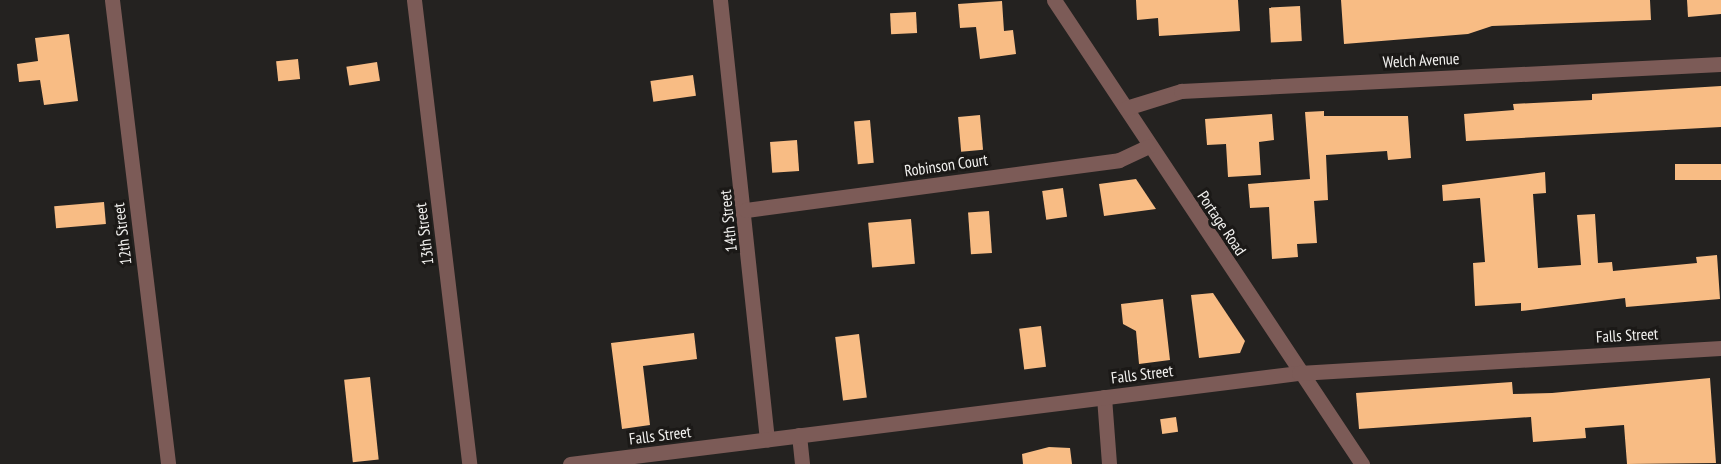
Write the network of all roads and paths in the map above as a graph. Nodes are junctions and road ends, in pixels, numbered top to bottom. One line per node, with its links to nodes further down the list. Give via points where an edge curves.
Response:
1 (112, 0): 14 (street, 12th Street)
2 (414, 0): 15 (street, 13th Street)
3 (720, 0): 8 (street, 14th Street)
4 (1054, 0): 6 (street, Portage Road)
5 (1721, 64): 6 (street, Welch Avenue, via 1181,91)
6 (1126, 108): 7 (street, Portage Road)
7 (1149, 146): 8 (street, Robinson Court, via 1119,160); 10 (street, Portage Road)
8 (746, 210): 13 (street, 14th Street)
9 (1721, 348): 10 (street, Falls Street)
10 (1299, 373): 11 (street, Falls Street); 19 (street, Portage Road)
11 (1104, 397): 12 (street, Falls Street); 18 (street)
12 (799, 435): 13 (street, Falls Street); 17 (street)
13 (767, 439): 16 (street, Falls Street)
14 (168, 464)
15 (469, 464)
16 (570, 464)
17 (802, 464)
18 (1109, 464)
19 (1362, 464)

